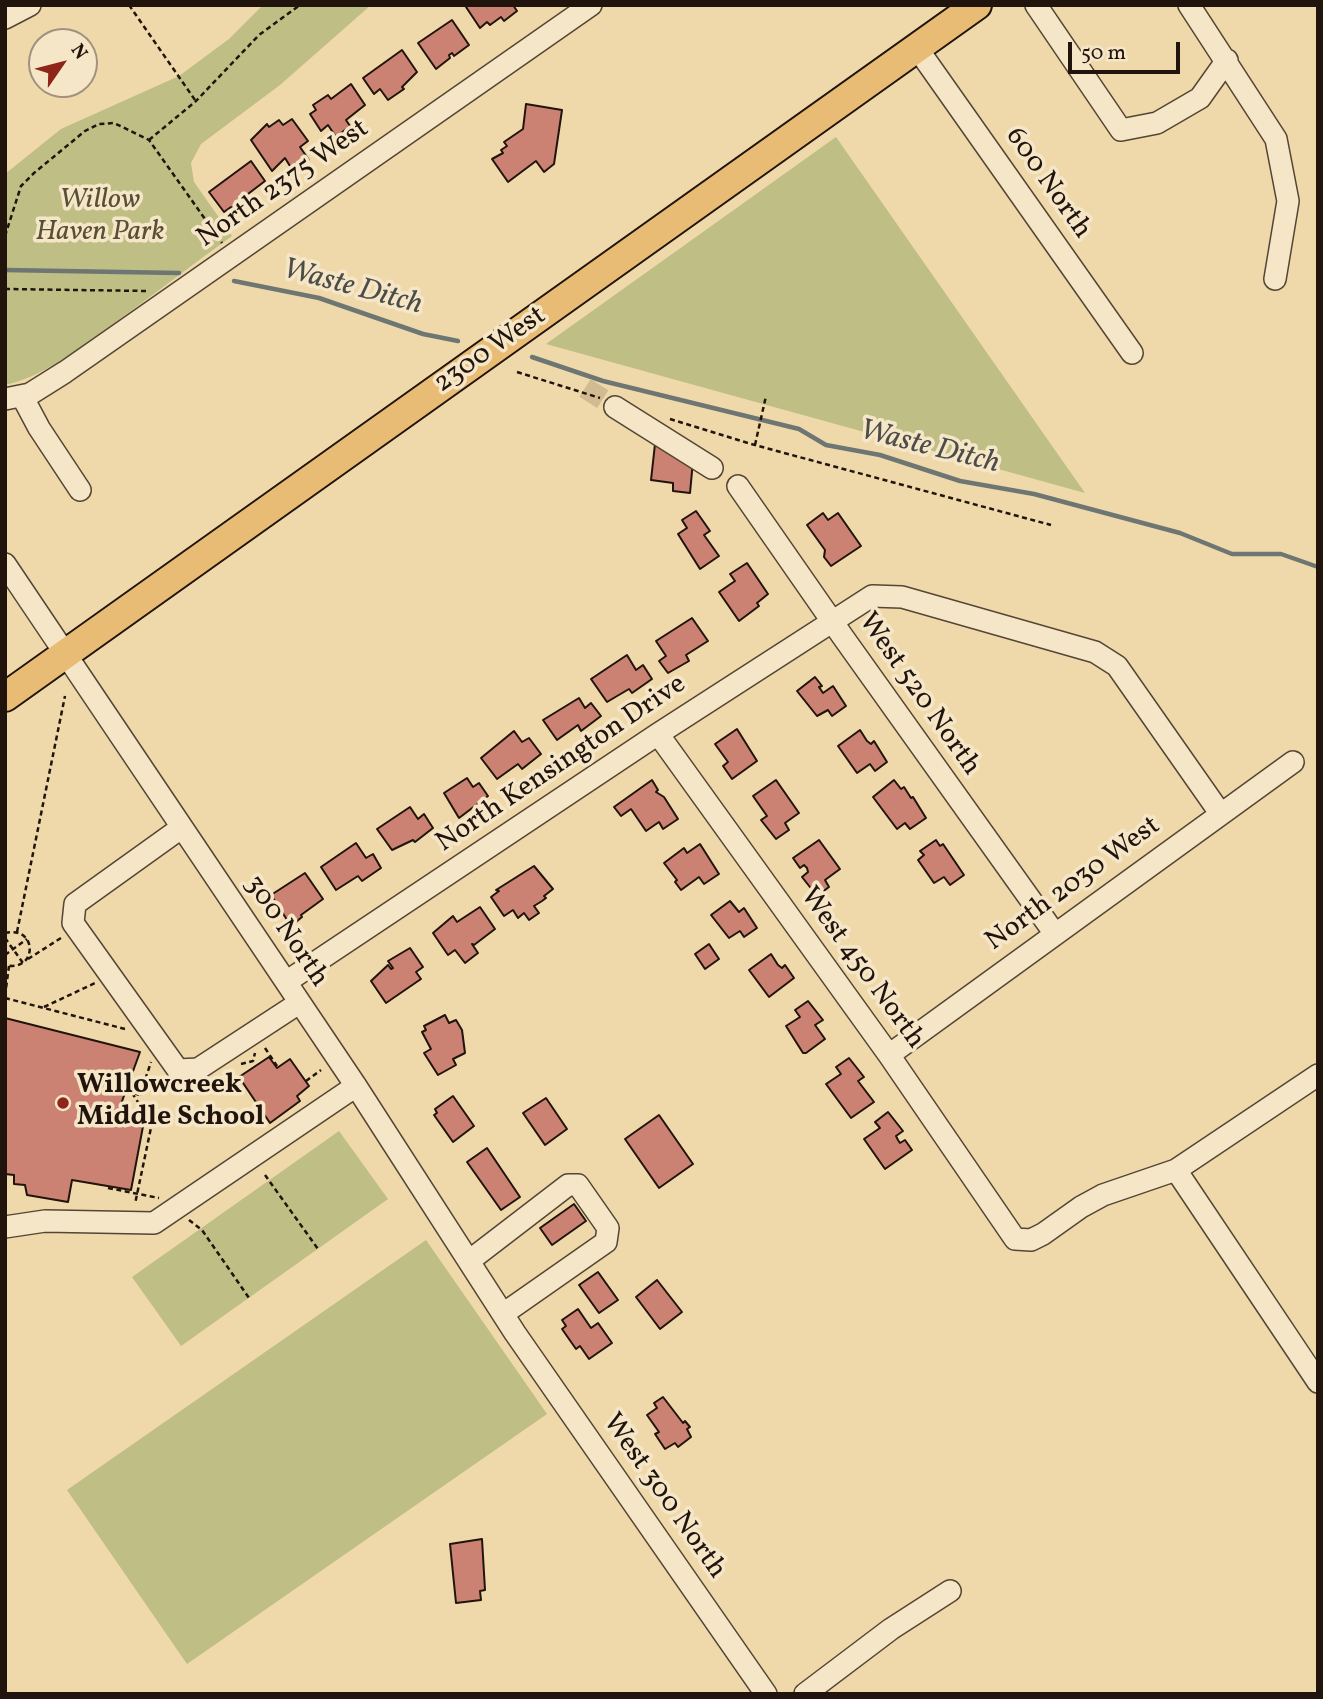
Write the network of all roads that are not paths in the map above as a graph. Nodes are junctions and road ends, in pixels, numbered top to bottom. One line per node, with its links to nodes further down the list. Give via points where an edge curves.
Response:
1 (30, 5): 6 (street)
2 (591, 5): 11 (street, North 2375 West, via 65,372 30,394)
3 (977, 5): 7 (main road, 2300 West)
4 (1036, 5): 8 (street, via 1121,130 1157,122 1200,98)
5 (1189, 5): 8 (street)
6 (5, 18)
7 (917, 48): 10 (street, 600 North); 18 (main road, 2300 West)
8 (1227, 60): 9 (street, via 1276,139 1288,201)
9 (1275, 279)
10 (1132, 353)
11 (13, 398): 15 (street)
12 (611, 404): 13 (street)
13 (712, 468)
14 (738, 486): 17 (street, West 520 North)
15 (80, 490)
16 (5, 564): 18 (street, 300 North)
17 (832, 621): 20 (street, North Kensington Drive); 22 (street, North Kensington Drive, via 872,596 902,597 1095,652 1117,666); 24 (street, West 520 North)
18 (65, 653): 19 (main road, 2300 West); 23 (street, 300 North)
19 (5, 697)
20 (659, 734): 25 (street, North Kensington Drive); 27 (street, West 450 North)
21 (1293, 762): 22 (street, North 2030 West)
22 (1220, 813): 24 (street, North 2030 West)
23 (181, 828): 25 (street, 300 North); 26 (street, via 75,904 73,923 178,1070 198,1069)
24 (1055, 934): 27 (street, North 2030 West)
25 (286, 982): 26 (street, 300 North)
26 (299, 1003): 29 (street, 300 North)
27 (889, 1055): 30 (street, West 450 North, via 1015,1239 1031,1240 1103,1195)
28 (1318, 1074): 30 (street)
29 (356, 1086): 31 (street, via 154,1223 45,1221); 32 (street, 300 North)
30 (1175, 1170): 35 (street)
31 (5, 1227)
32 (469, 1261): 33 (street, 300 North); 33 (street, via 568,1185 578,1185 608,1228 606,1242)
33 (503, 1314): 34 (street, 300 North)
34 (515, 1333): 37 (street, West 300 North)
35 (1318, 1382)
36 (950, 1591): 38 (street)
37 (765, 1694)
38 (805, 1694)

